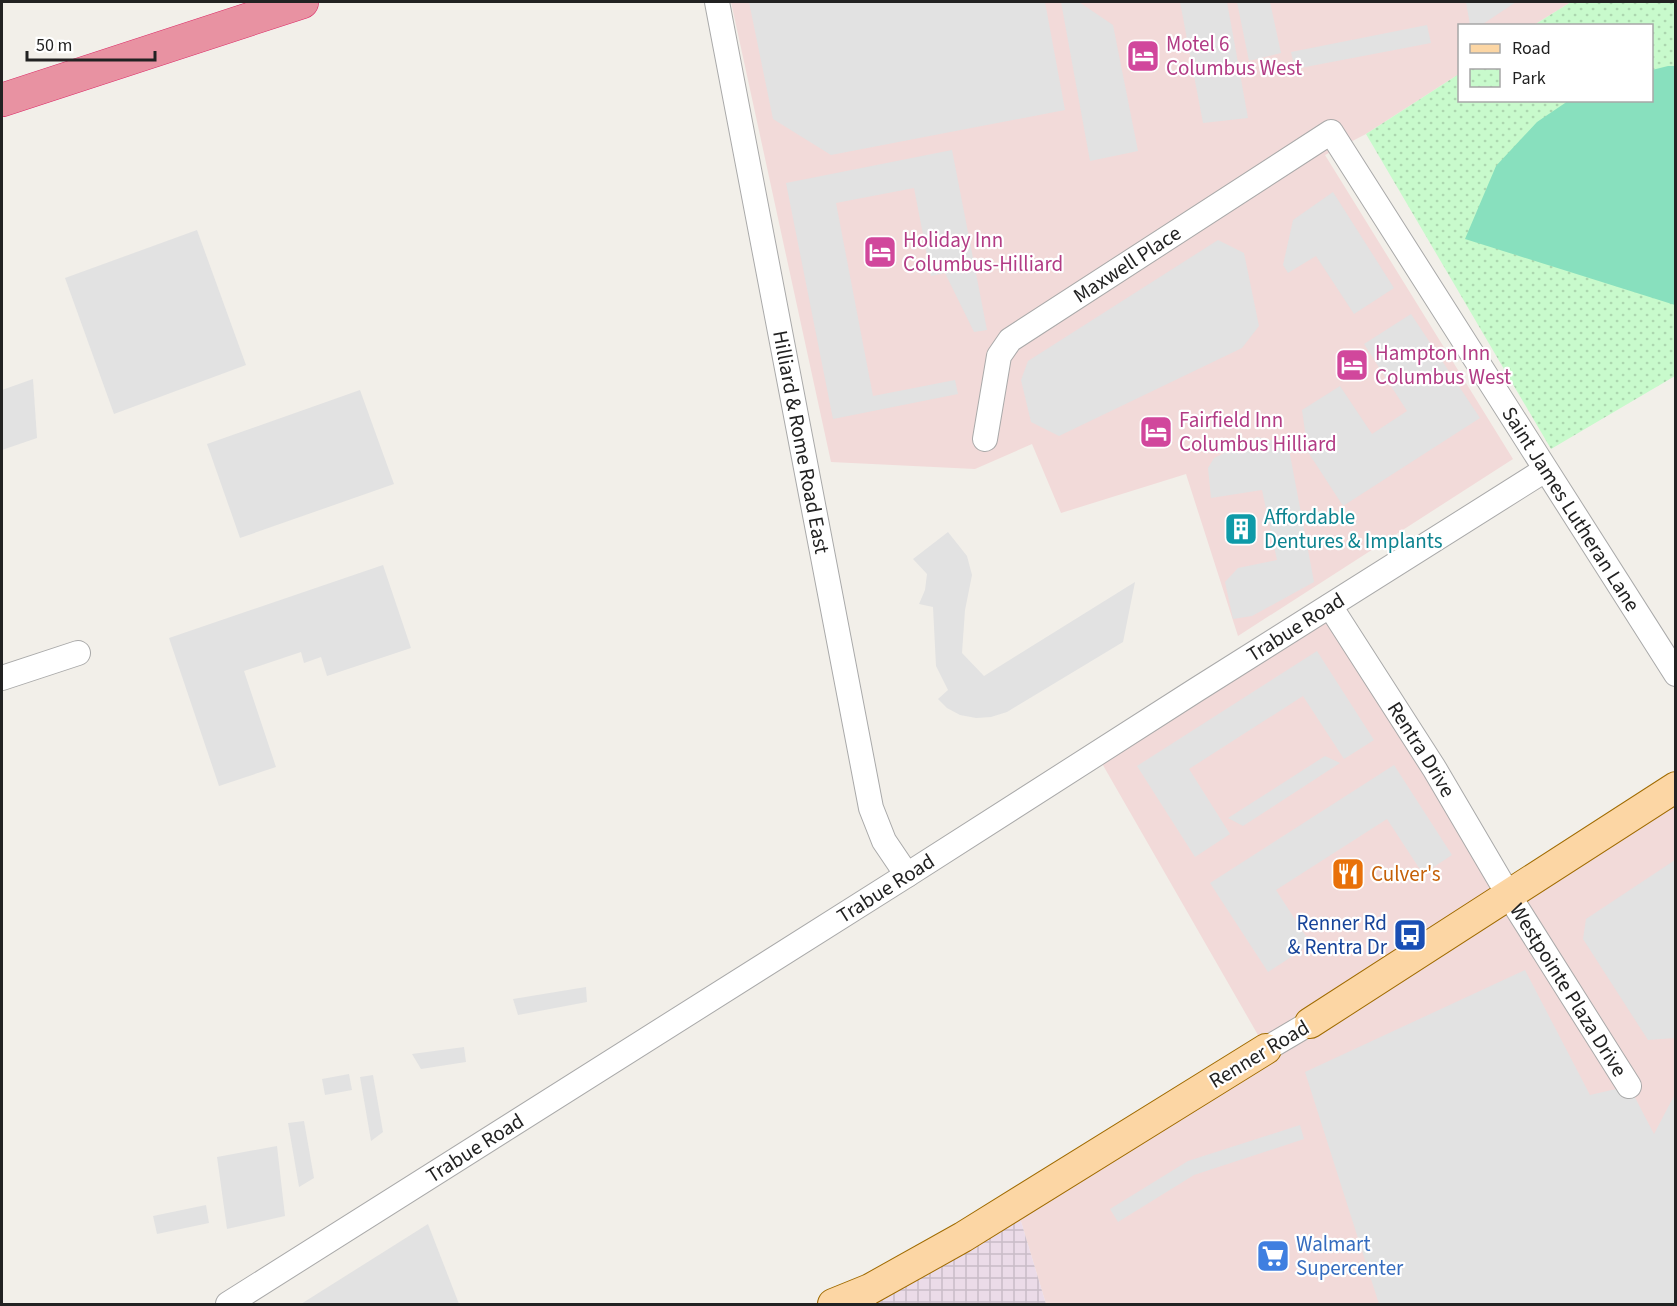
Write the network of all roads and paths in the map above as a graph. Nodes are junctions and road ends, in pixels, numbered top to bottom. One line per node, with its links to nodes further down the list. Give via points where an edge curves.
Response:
1 (245, 2): 4 (highway)
2 (302, 2): 5 (highway)
3 (717, 2): 14 (street, Hilliard & Rome Road East, via 871,808 884,841)
4 (2, 81)
5 (2, 100)
6 (1331, 132): 7 (street, Maxwell Place, via 1010,340 999,356); 8 (street, Saint James Lutheran Lane)
7 (985, 439)
8 (1545, 470): 9 (street, Trabue Road); 11 (street, Saint James Lutheran Lane)
9 (1330, 606): 14 (street, Trabue Road); 15 (street, Rentra Drive, via 1434,768)
10 (78, 653): 12 (street)
11 (1676, 674)
12 (2, 678)
13 (1676, 787): 15 (main road, Renner Road)
14 (907, 875): 19 (street, Trabue Road)
15 (1508, 894): 16 (main road, Renner Road); 18 (street, Westpointe Plaza Drive)
16 (1310, 1023): 17 (street, Renner Road)
17 (1266, 1049): 20 (main road, Renner Road, via 963,1237)
18 (1629, 1086)
19 (228, 1305)
20 (834, 1305)

